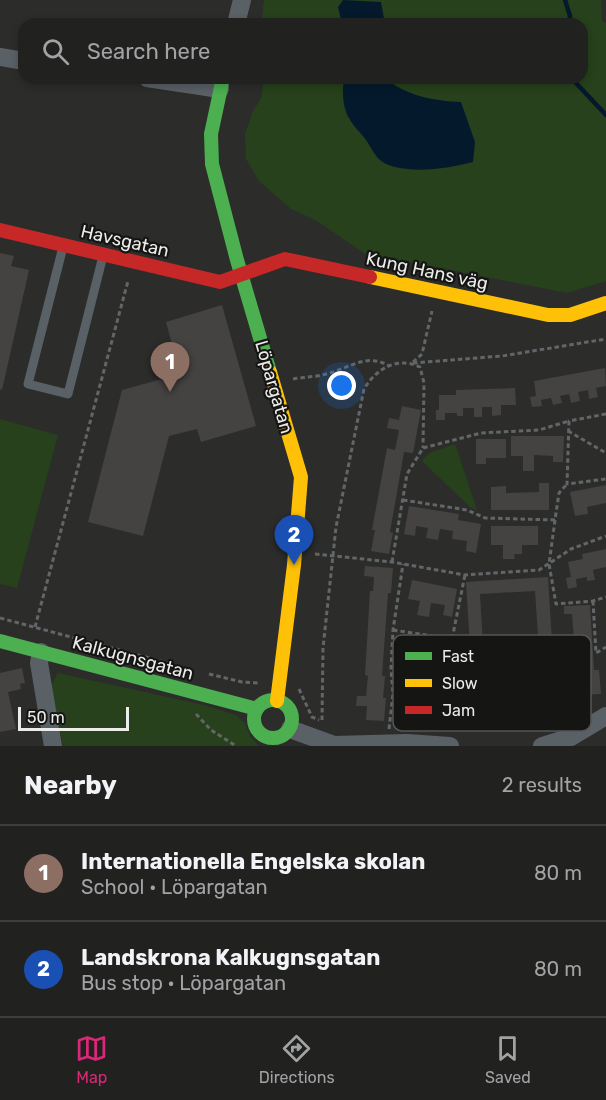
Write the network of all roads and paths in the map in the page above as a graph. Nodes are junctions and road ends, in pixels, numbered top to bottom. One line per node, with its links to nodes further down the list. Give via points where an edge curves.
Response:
1 (242, 0): 2 (street)
2 (238, 18)
3 (0, 57): 4 (street)
4 (18, 60)
5 (222, 84): 10 (street, Löpargatan, via 211,134 212,164)
6 (0, 230): 7 (street, Havsgatan)
7 (64, 245): 8 (street, Havsgatan); 8 (lane, via 28,384 68,394)
8 (103, 254): 9 (street, Havsgatan)
9 (133, 261): 10 (street, Havsgatan, via 220,282); 35 (path)
10 (242, 275): 12 (street, Kung Hans väg, via 285,259 548,315 570,315); 43 (street, Löpargatan, via 302,487)
11 (434, 301): 14 (path, via 422,354)
12 (606, 303)
13 (606, 339): 14 (path, via 502,356)
14 (411, 363): 15 (path); 20 (path, via 420,367 424,383)
15 (389, 366): 16 (path, via 381,360 366,361 328,374); 28 (path, via 376,373 364,389)
16 (288, 380)
17 (606, 414): 18 (path)
18 (569, 421): 19 (path); 20 (path, via 539,430 480,433)
19 (568, 431): 21 (path); 23 (path)
20 (423, 448): 24 (path, via 407,474)
21 (606, 453)
22 (606, 479): 23 (path)
23 (567, 484): 25 (path, via 559,493)
24 (403, 500): 25 (path, via 467,510 485,518); 29 (path)
25 (555, 520): 31 (path)
26 (606, 536): 31 (path, via 572,549)
27 (308, 554): 28 (path)
28 (333, 556): 29 (path); 46 (path, via 323,648)
29 (392, 562): 30 (path)
30 (403, 564): 32 (path); 36 (path)
31 (549, 564): 32 (path, via 539,570); 34 (path, via 556,604)
32 (465, 575): 38 (path)
33 (606, 597): 34 (path)
34 (593, 601): 40 (path, via 596,653)
35 (35, 627)
36 (393, 630): 37 (path); 42 (path)
37 (426, 635)
38 (453, 635)
39 (0, 641): 41 (street, Kalkugnsgatan)
40 (606, 647)
41 (41, 652): 44 (street, Kalkugnsgatan); 51 (street, via 39,663)
42 (391, 668): 50 (path)
43 (277, 701): 44 (street, via 266,702); 49 (street, via 285,704 292,720)
44 (257, 709): 49 (street, via 254,720 258,731)
45 (606, 716): 47 (street)
46 (322, 720)
47 (591, 725)
48 (581, 731): 53 (street)
49 (280, 738): 50 (street, via 334,745)
50 (389, 744): 52 (street)
51 (53, 746)
52 (450, 746)
53 (542, 746)

